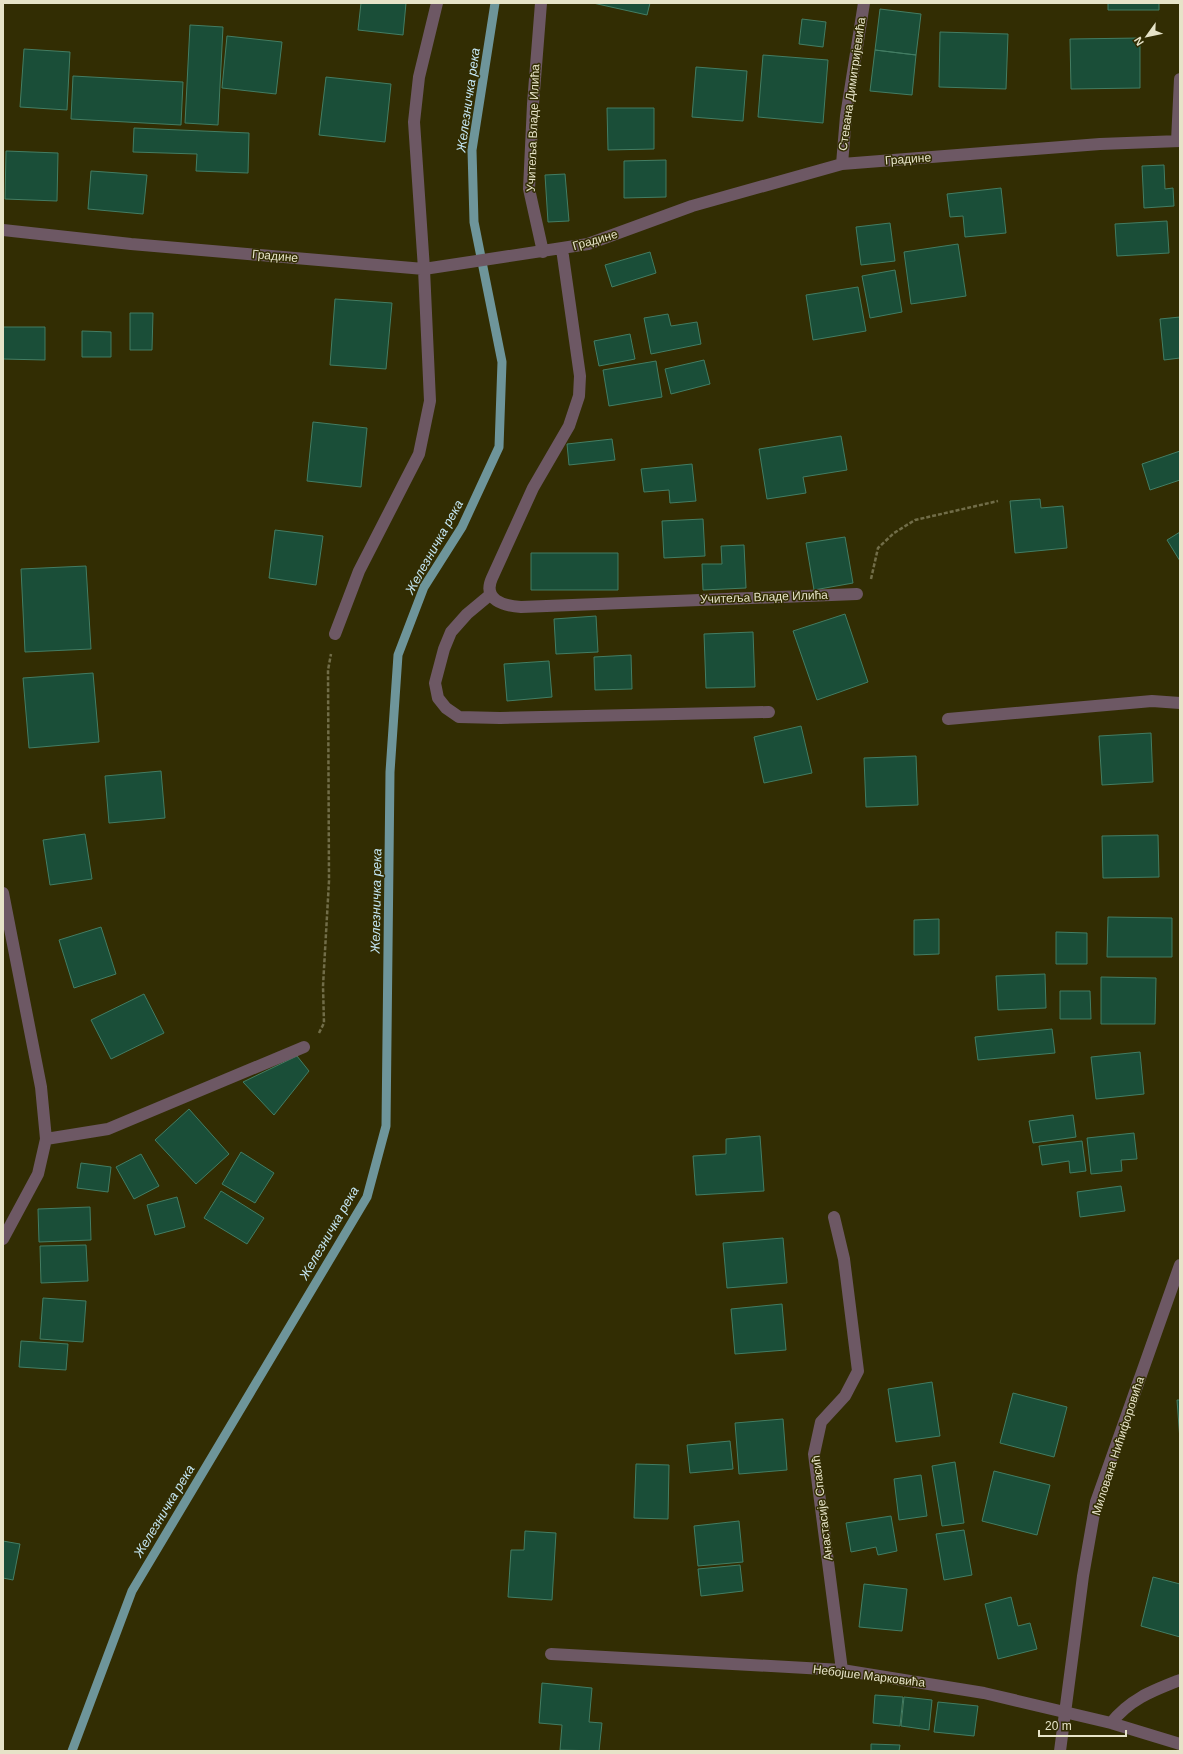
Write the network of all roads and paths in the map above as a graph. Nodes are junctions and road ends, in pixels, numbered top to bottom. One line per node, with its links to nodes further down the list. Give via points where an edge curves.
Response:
1 (437, 3): 10 (street, via 419,77 414,122)
2 (540, 3): 9 (street, Учитеља Владе Илића, via 529,189)
3 (864, 3): 6 (street, Стевана Димитријевића, via 846,116)
4 (1180, 79): 5 (street)
5 (1179, 141): 6 (street, Градине, via 1100,144)
6 (842, 164): 8 (street, Градине, via 692,206 588,244)
7 (3, 230): 10 (street, Градине, via 131,244)
8 (562, 249): 9 (street, Градине); 12 (street, via 580,376 579,396 569,426 533,488 488,585)
9 (543, 252): 10 (street, Градине)
10 (424, 269): 14 (street, via 430,401 419,454 359,571)
11 (998, 501): 13 (path, via 915,520 894,533 878,548 872,576 866,588)
12 (491, 594): 13 (street, Учитеља Владе Илића, via 507,606 521,607); 16 (street, via 467,614 451,632 435,683 438,698 446,708 459,717)
13 (857, 594)
14 (336, 634): 19 (path, via 328,670 329,873 322,986 324,1023 318,1036)
15 (1180, 703): 17 (street, via 1152,701)
16 (769, 712)
17 (948, 719)
18 (3, 893): 20 (street, via 41,1087)
19 (304, 1047): 20 (street, via 108,1129)
20 (46, 1139): 22 (street, via 38,1174)
21 (834, 1217): 25 (street, Анастасије Спасић, via 844,1259 858,1371 845,1396 821,1422 814,1454)
22 (3, 1239)
23 (1180, 1265): 27 (street, Милована Нићифоровића, via 1096,1502)
24 (551, 1654): 25 (street, Небојше Марковића)
25 (842, 1670): 27 (street, Небојше Марковића, via 984,1693)
26 (1180, 1680): 28 (street, via 1138,1697)
27 (1064, 1712): 28 (street, Небојше Марковића); 30 (street, Милована Нићифоровића)
28 (1111, 1723): 29 (street, Небојше Марковића)
29 (1180, 1744)
30 (1060, 1751)

